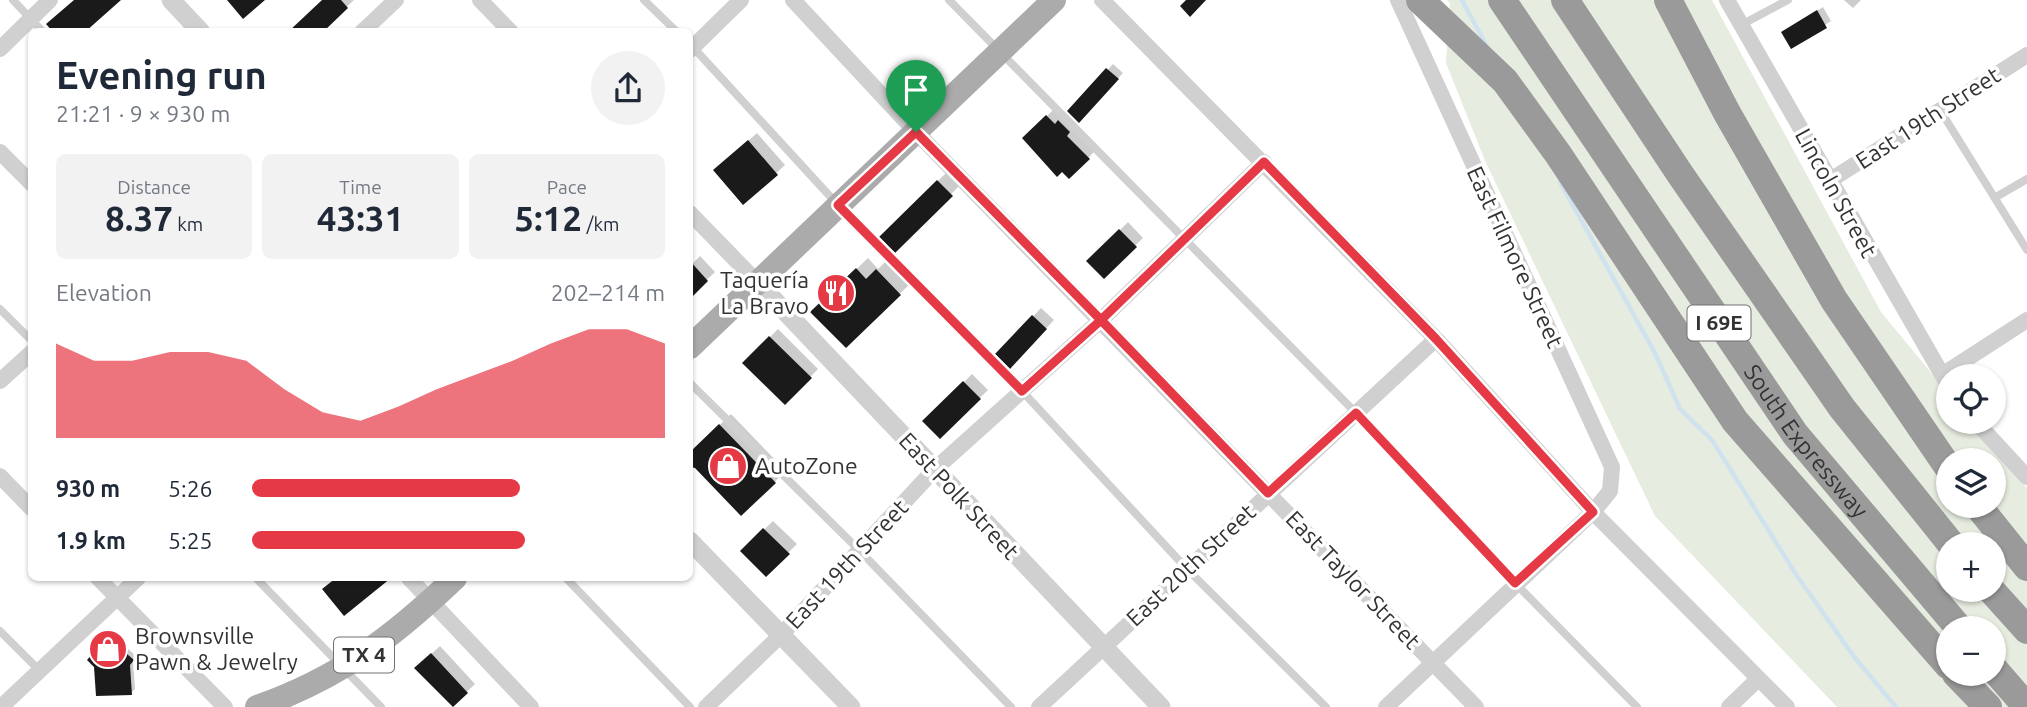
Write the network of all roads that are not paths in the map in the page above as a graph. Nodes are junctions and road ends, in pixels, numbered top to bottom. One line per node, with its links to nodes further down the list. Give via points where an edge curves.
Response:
1 (13, 0): 19 (lane)
2 (50, 0): 19 (street)
3 (170, 0): 22 (street)
4 (396, 0): 23 (street)
5 (480, 0): 24 (street)
6 (643, 0): 25 (lane)
7 (741, 0): 26 (street)
8 (793, 0): 32 (street, East Taylor Street)
9 (949, 0): 29 (lane)
10 (1054, 0): 29 (main road)
11 (1102, 0): 34 (street)
12 (1398, 0): 64 (street, East Filmore Street, via 1612,467 1610,491)
13 (1502, 0): 81 (highway, South Expressway / I 69E, via 1795,434)
14 (1565, 0): 66 (highway, I 69E, via 1842,408)
15 (1668, 0): 58 (highway, via 1834,300)
16 (1727, 0): 20 (street, Lincoln Street)
17 (1788, 0): 20 (lane)
18 (1427, 7): 86 (highway, via 1505,81 1735,421)
19 (31, 19): 21 (lane); 27 (street)
20 (1741, 25): 37 (street, Lincoln Street)
21 (39, 28)
22 (197, 28)
23 (366, 28)
24 (507, 28)
25 (673, 28)
26 (693, 44)
27 (0, 49)
28 (693, 50): 39 (lane)
29 (998, 51): 32 (main road); 41 (lane)
30 (2027, 54): 31 (street, East 19th Street)
31 (1940, 110): 37 (street, East 19th Street); 38 (lane)
32 (916, 132): 39 (main road); 45 (street, East Taylor Street)
33 (0, 152): 36 (street)
34 (1264, 162): 41 (street, East 19th Street); 48 (street)
35 (2027, 178): 38 (lane)
36 (28, 180)
37 (1829, 181): 52 (street, Lincoln Street)
38 (1996, 197): 42 (lane)
39 (838, 205): 43 (main road); 55 (lane)
40 (693, 216): 43 (street)
41 (1184, 239): 45 (street, East 19th Street); 56 (lane)
42 (2027, 250)
43 (758, 284): 49 (main road); 59 (street, East Polk Street)
44 (0, 309): 47 (lane)
45 (1101, 320): 55 (street, East 19th Street); 62 (street, East Taylor Street)
46 (2027, 320): 51 (street)
47 (28, 337)
48 (1436, 339): 56 (street, East 20th Street); 64 (street)
49 (693, 344)
50 (28, 356): 53 (street)
51 (1967, 364)
52 (1936, 365)
53 (0, 381)
54 (693, 386): 68 (lane)
55 (1022, 391): 59 (street, East 19th Street); 70 (lane)
56 (1356, 413): 62 (street, East 20th Street); 77 (lane)
57 (1987, 434): 61 (street)
58 (1936, 449)
59 (934, 470): 68 (street, East 19th Street); 85 (street, East Polk Street)
60 (0, 476): 63 (street)
61 (2027, 477)
62 (1268, 493): 70 (street, East 20th Street); 87 (street, East Taylor Street)
63 (28, 505)
64 (1593, 512): 77 (street, East Filmore Street); 90 (street)
65 (1988, 518): 69 (highway)
66 (1941, 532)
67 (693, 544): 84 (street)
68 (860, 551): 84 (street, East 19th Street); 101 (lane)
69 (2027, 566)
70 (1187, 569): 85 (street, East 20th Street); 104 (lane)
71 (101, 581): 78 (street)
72 (135, 581): 78 (street)
73 (259, 581): 89 (lane)
74 (412, 581): 79 (street)
75 (452, 581): 79 (main road, TX 4)
76 (569, 581): 98 (lane)
77 (1515, 583): 87 (street, East Filmore Street); 107 (lane)
78 (116, 597): 88 (street); 94 (street)
79 (431, 600): 89 (main road, TX 4); 97 (street)
80 (2002, 602): 82 (highway)
81 (1949, 616)
82 (2027, 630)
83 (0, 631): 88 (lane)
84 (782, 635): 99 (street, East 19th Street); 100 (street)
85 (1103, 647): 102 (street, East 20th Street); 103 (street, East Polk Street)
86 (1936, 650)
87 (1432, 661): 105 (street, East Filmore Street); 106 (street, East Taylor Street)
88 (38, 669): 93 (street)
89 (344, 669): 95 (main road, TX 4); 96 (lane)
90 (1758, 679): 108 (street); 109 (street)
91 (2006, 683): 111 (highway)
92 (1968, 686): 110 (highway)
93 (1, 707)
94 (225, 707)
95 (257, 707)
96 (381, 707)
97 (531, 707)
98 (690, 707)
99 (706, 707)
100 (851, 707)
101 (1011, 707)
102 (1039, 707)
103 (1161, 707)
104 (1326, 707)
105 (1386, 707)
106 (1476, 707)
107 (1637, 707)
108 (1729, 707)
109 (1787, 707)
110 (1988, 707)
111 (2027, 707)

